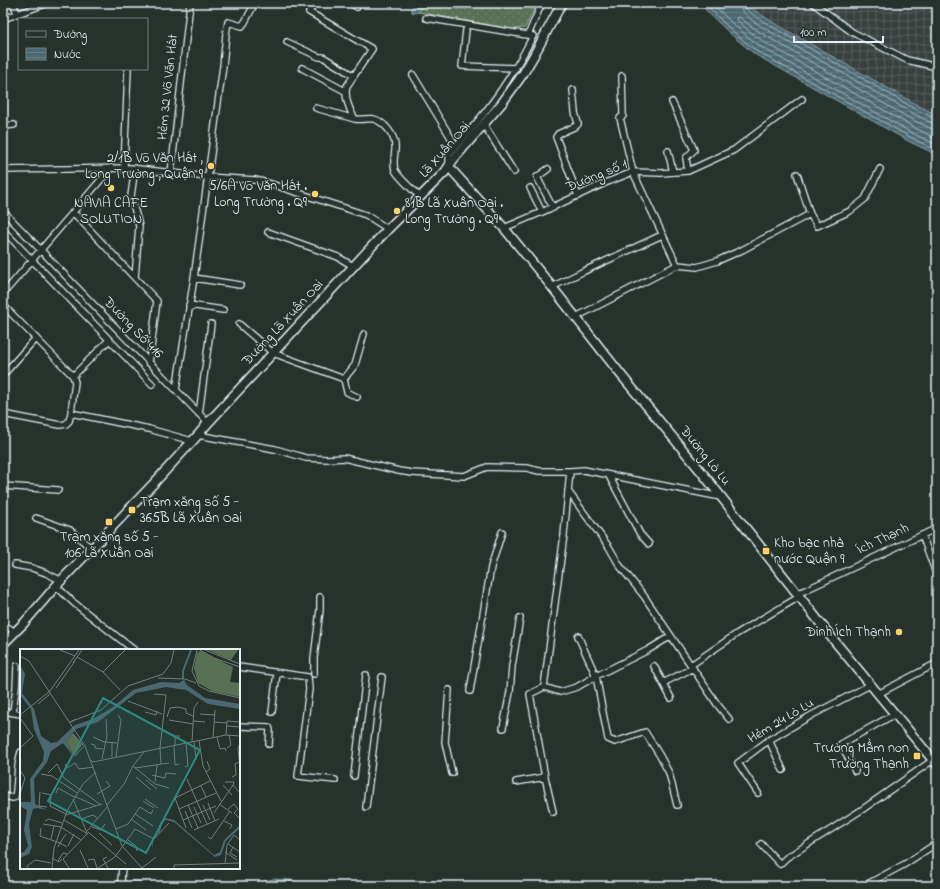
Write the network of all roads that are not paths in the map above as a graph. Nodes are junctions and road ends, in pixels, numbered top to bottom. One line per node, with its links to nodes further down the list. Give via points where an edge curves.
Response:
1 (13, 3): 11 (street)
2 (48, 3): 11 (street)
3 (190, 3): 46 (street, Hẻm 32 Võ Văn Hát)
4 (255, 3): 48 (street, via 242,26 228,22)
5 (314, 3): 22 (street, via 309,12 372,49)
6 (350, 3): 10 (street)
7 (542, 3): 15 (street)
8 (562, 3): 30 (main road, Lã Xuân Oai, via 523,74)
9 (813, 3): 17 (street, via 852,32 907,60)
10 (357, 7)
11 (17, 14): 13 (street)
12 (426, 18): 15 (street)
13 (3, 19)
14 (466, 30): 19 (street, via 462,66)
15 (531, 35): 19 (street)
16 (287, 42): 22 (street, via 322,57)
17 (937, 67)
18 (302, 68): 25 (street)
19 (516, 68): 33 (street, via 486,111)
20 (128, 70): 37 (street)
21 (413, 75): 33 (street)
22 (354, 76): 25 (street)
23 (622, 76): 44 (street, via 623,116 620,118)
24 (573, 90): 50 (street, via 578,124 556,137)
25 (346, 91): 29 (street, via 352,114)
26 (802, 99): 42 (street, Đường số 1, via 734,150)
27 (672, 102): 42 (street, via 694,150 686,158)
28 (316, 108): 29 (street)
29 (356, 119): 51 (street, via 374,119 386,127 394,138 394,168)
30 (484, 124): 35 (main road, Lã Xuân Oai); 43 (street)
31 (14, 125): 32 (street)
32 (3, 126)
33 (456, 146): 35 (street, via 449,154)
34 (668, 151): 45 (street)
35 (449, 167): 51 (main road, Lã Xuân Oai); 57 (main road, Đường Lò Lu)
36 (111, 168): 37 (street); 41 (street); 54 (street)
37 (124, 168): 38 (street)
38 (135, 168): 46 (street); 66 (street, via 131,196 139,226)
39 (548, 169): 52 (street, via 537,178)
40 (880, 169): 56 (street, via 865,199 850,211 817,226)
41 (3, 170)
42 (688, 171): 45 (street, Đường số 1)
43 (514, 172)
44 (633, 172): 45 (street, Đường số 1); 50 (street, Đường số 1); 61 (street)
45 (673, 172)
46 (171, 173): 48 (street)
47 (797, 174): 56 (street)
48 (207, 177): 58 (street, via 268,183 366,215); 67 (street)
49 (530, 188): 55 (street)
50 (578, 196): 52 (street, Đường số 1)
51 (420, 197): 58 (main road, Lã Xuân Oai)
52 (552, 208): 55 (street, Đường số 1)
53 (3, 211): 62 (street, Đường Số 416)
54 (74, 212): 62 (street); 66 (street)
55 (542, 212): 57 (street, Đường số 1)
56 (810, 214): 65 (street, via 717,261 697,267)
57 (504, 228): 69 (main road, Đường Lò Lu)
58 (388, 229): 64 (main road, Đường Lã Xuân Oai)
59 (3, 230): 63 (street)
60 (268, 232): 64 (street, via 338,257)
61 (662, 235): 65 (street); 69 (street)
62 (41, 250): 63 (street); 81 (street, Đường Số 416)
63 (32, 260): 70 (street); 79 (street)
64 (353, 266): 80 (main road, Đường Lã Xuân Oai)
65 (676, 266): 74 (street)
66 (135, 278): 81 (street, via 157,300)
67 (194, 278): 68 (street); 72 (street)
68 (240, 285)
69 (552, 287): 74 (main road, Đường Lò Lu)
70 (3, 294)
71 (3, 305): 78 (street)
72 (189, 305): 73 (street); 86 (street)
73 (223, 310)
74 (576, 317): 98 (main road, Đường Lò Lu)
75 (211, 324): 90 (street)
76 (239, 324): 80 (street)
77 (364, 334): 84 (street, via 355,365)
78 (36, 338): 82 (street); 83 (street)
79 (109, 340): 83 (street); 85 (street)
80 (273, 352): 84 (street); 91 (main road, Đường Lã Xuân Oai)
81 (149, 362): 86 (street, Đường Số 416)
82 (3, 375)
83 (74, 376): 88 (street)
84 (344, 379): 87 (street, via 347,392)
85 (152, 384)
86 (176, 390): 90 (street, Đường Số 416)
87 (357, 397)
88 (71, 413): 89 (street, via 66,424); 92 (street)
89 (3, 414)
90 (199, 414): 91 (street, Đường Số 416)
91 (208, 423): 92 (main road, Đường Lã Xuân Oai)
92 (195, 438): 93 (street, via 275,449 306,458 344,458 412,473 464,476 493,467); 104 (main road)
93 (570, 471): 94 (street, via 584,470); 97 (street)
94 (609, 476): 98 (street); 103 (street)
95 (3, 486): 96 (street)
96 (58, 490)
97 (568, 491): 114 (street); 129 (street)
98 (722, 498): 108 (main road, Đường Lò Lu)
99 (36, 518): 104 (street, via 70,530)
100 (937, 528): 102 (street, Ích Thạnh)
101 (502, 532): 131 (street, via 491,567)
102 (922, 535): 106 (street); 108 (street, Ích Thạnh)
103 (648, 544)
104 (92, 549): 107 (main road)
105 (15, 565): 107 (street, via 46,572)
106 (937, 576)
107 (59, 584): 112 (main road); 116 (street, via 74,603)
108 (798, 595): 121 (street, Ích Thạnh, via 738,633); 128 (main road, Đường Lò Lu)
109 (320, 597): 123 (street)
110 (520, 618): 141 (street)
111 (3, 624): 112 (street)
112 (15, 632): 115 (main road)
113 (578, 636): 125 (street)
114 (671, 636): 121 (street); 125 (street)
115 (3, 644)
116 (133, 649)
117 (937, 663): 132 (street)
118 (17, 666): 135 (street)
119 (654, 666): 127 (street)
120 (240, 667): 122 (street)
121 (692, 667): 127 (street, Ích Thạnh); 139 (street)
122 (277, 673): 136 (street); 151 (street, via 308,677 309,689 298,776)
123 (314, 674)
124 (366, 675): 149 (street)
125 (596, 676): 129 (street, via 577,687 560,692); 155 (street, via 608,739 615,742 645,732 669,773)
126 (382, 677): 156 (street)
127 (664, 683): 133 (street)
128 (870, 685): 132 (main road, Đường Lò Lu); 142 (street, Hẻm 24 Lò Lu)
129 (544, 687): 150 (street, via 530,694)
130 (450, 690): 148 (street, via 445,742)
131 (470, 691)
132 (878, 694): 138 (main road, Đường Lò Lu)
133 (671, 698)
134 (3, 711): 135 (street)
135 (13, 712): 137 (street)
136 (272, 712)
137 (20, 714)
138 (895, 714): 145 (main road, Đường Lò Lu); 147 (street, via 841,744)
139 (729, 719)
140 (240, 726): 143 (street, via 269,727)
141 (503, 728)
142 (770, 740): 146 (street); 153 (street, Hẻm 24 Lò Lu, via 738,763)
143 (269, 744)
144 (20, 755): 154 (street, via 15,797)
145 (935, 763): 159 (street, via 780,864)
146 (783, 770)
147 (855, 771)
148 (452, 773)
149 (354, 776)
150 (545, 777): 152 (street); 157 (street)
151 (335, 780)
152 (516, 782)
153 (758, 793)
154 (3, 796)
155 (677, 805)
156 (366, 807)
157 (553, 812)
158 (937, 843): 162 (street)
159 (761, 844)
160 (122, 869): 161 (street)
161 (124, 886)
162 (864, 886)

